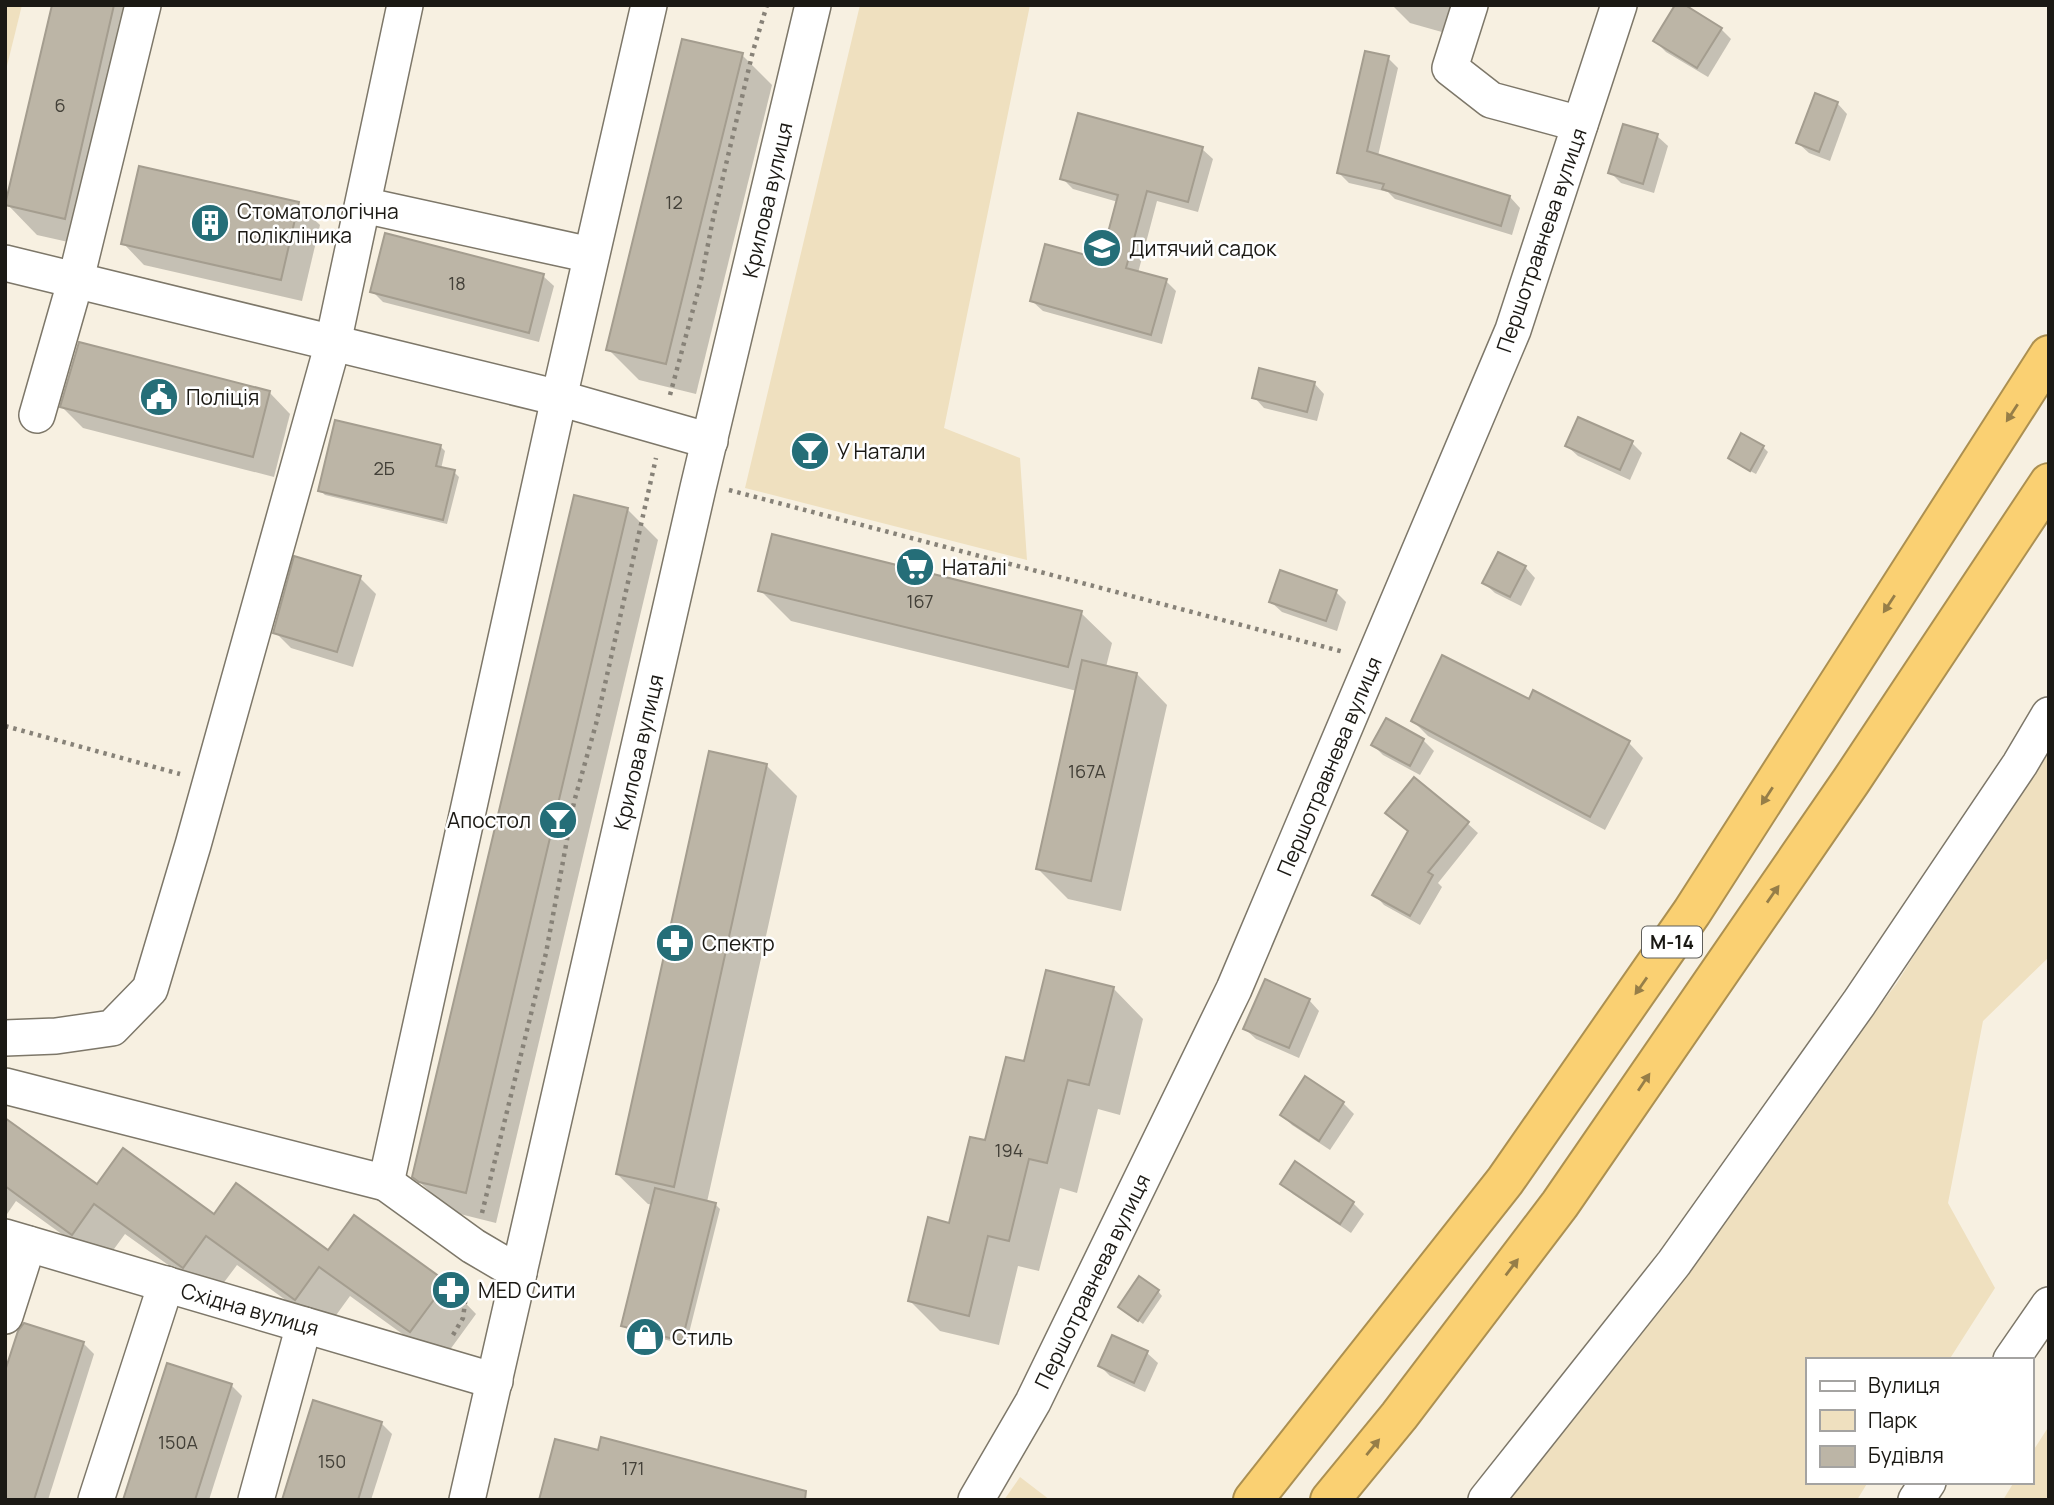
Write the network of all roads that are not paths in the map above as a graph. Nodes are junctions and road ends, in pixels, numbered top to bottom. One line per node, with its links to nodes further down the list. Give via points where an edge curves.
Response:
1 (143, 5): 11 (street)
2 (405, 5): 8 (street)
3 (649, 5): 9 (street)
4 (813, 5): 16 (street, Крилова вулиця)
5 (1470, 5): 7 (street, via 1450,68 1491,100)
6 (1619, 5): 7 (street, Першотравнева вулиця)
7 (1580, 124): 34 (street, Першотравнева вулиця, via 1513,330 1234,989 1033,1402)
8 (363, 205): 9 (street); 12 (street)
9 (591, 256): 14 (street)
10 (5, 263): 11 (street)
11 (76, 279): 12 (street); 15 (street)
12 (333, 343): 14 (street); 19 (street, via 150,989 112,1028)
13 (2049, 355): 35 (highway, М-14, one-way to 35, via 1677,935 1505,1181)
14 (559, 398): 16 (street); 21 (street)
15 (37, 415)
16 (710, 441): 23 (street, Крилова вулиця)
17 (2049, 482): 36 (highway, М-14, one-way to 17, via 1560,1204 1851,781)
18 (2049, 715): 37 (street, via 1859,1003 1682,1252)
19 (5, 1038)
20 (5, 1086): 21 (street)
21 (386, 1183): 23 (street)
22 (17, 1240): 24 (street, Східна вулиця); 26 (street)
23 (519, 1273): 29 (street, Крилова вулиця)
24 (166, 1284): 27 (street, Східна вулиця); 31 (street)
25 (2049, 1305): 28 (street)
26 (5, 1316)
27 (304, 1325): 29 (street, Східна вулиця); 32 (street)
28 (2012, 1358)
29 (495, 1381): 33 (street, Крилова вулиця)
30 (1927, 1484): 38 (street)
31 (96, 1500)
32 (256, 1500)
33 (467, 1500)
34 (976, 1500)
35 (1253, 1500)
36 (1330, 1500)
37 (1486, 1500)
38 (1916, 1500)

